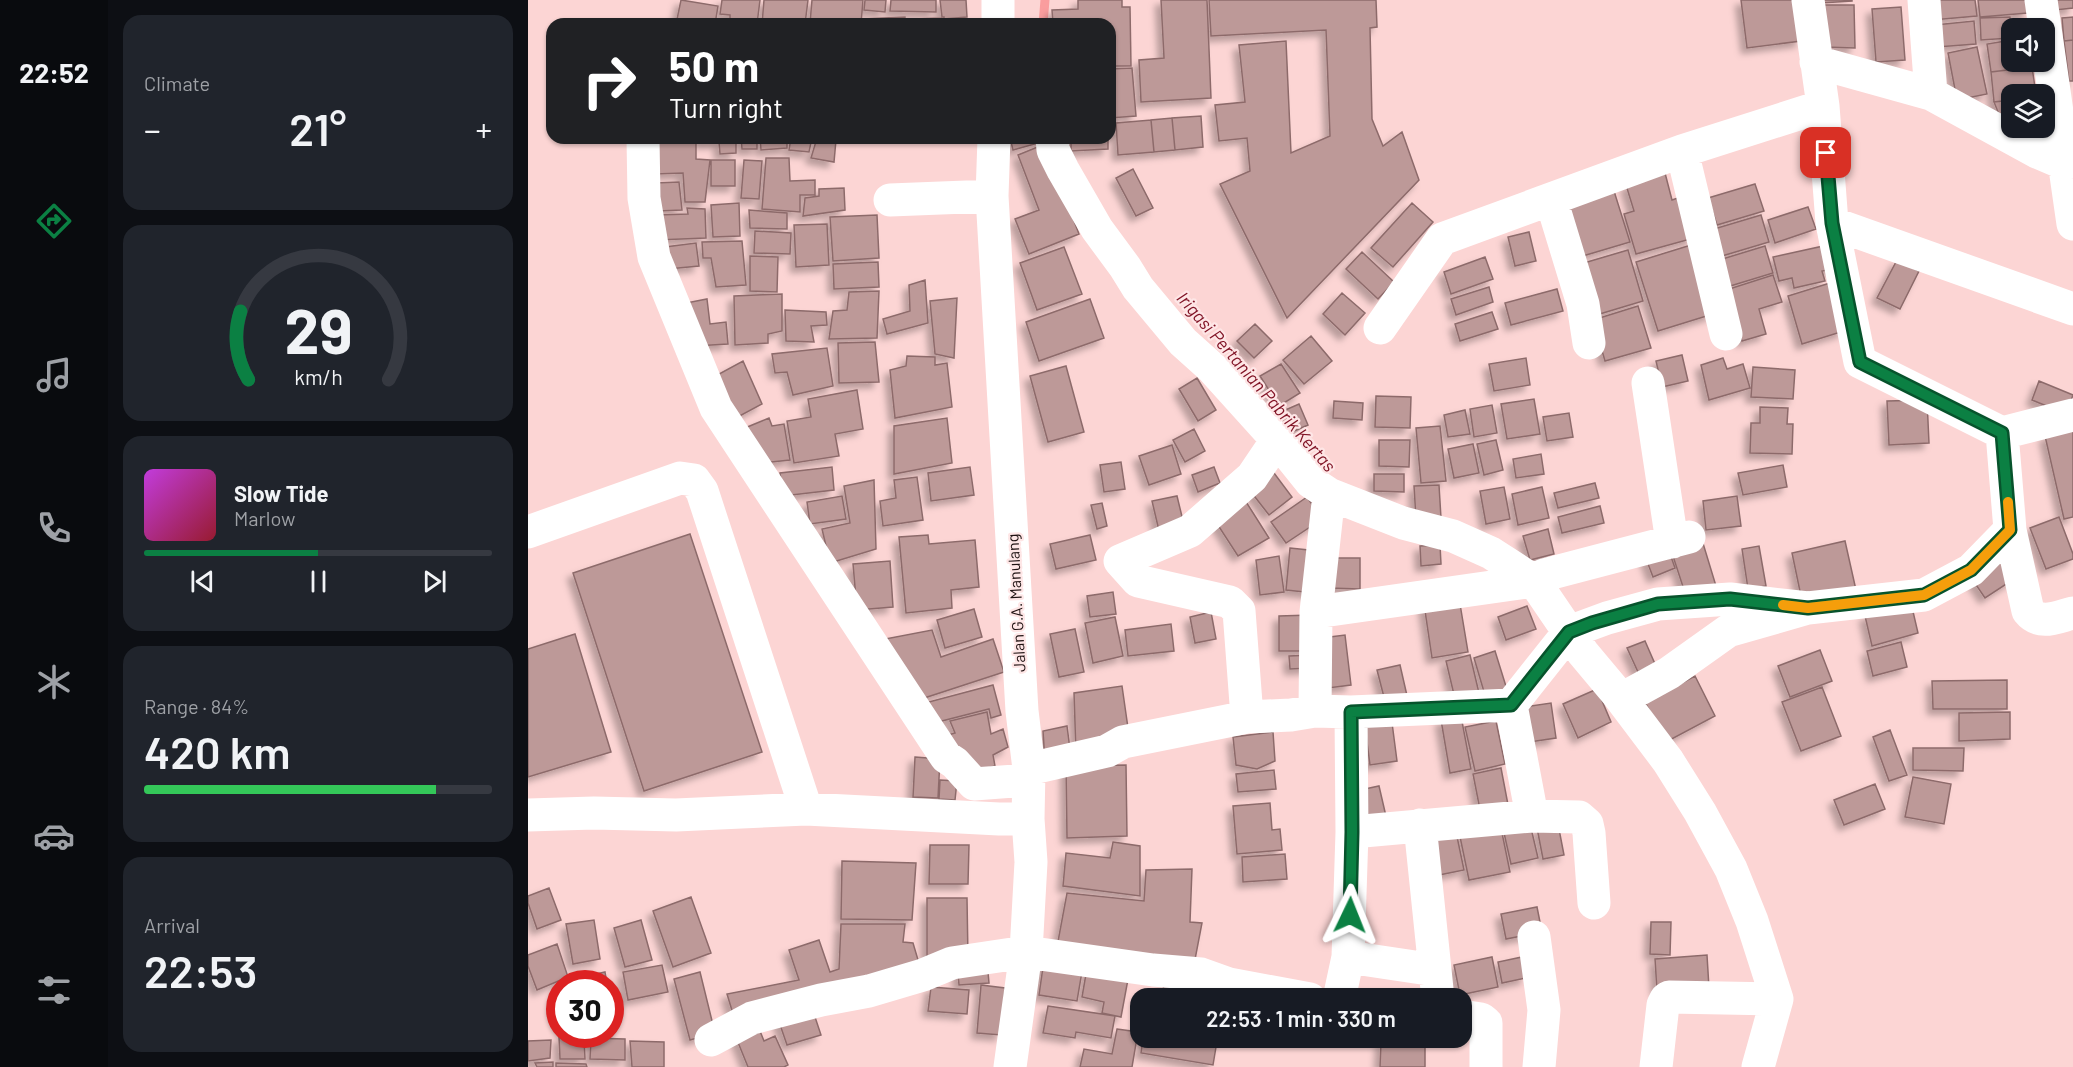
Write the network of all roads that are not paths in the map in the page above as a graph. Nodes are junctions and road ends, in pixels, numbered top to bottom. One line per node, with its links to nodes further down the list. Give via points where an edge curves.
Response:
1 (1808, 0): 4 (street)
2 (1924, 0): 5 (street)
3 (2041, 0): 11 (street)
4 (1816, 62): 5 (street); 6 (street)
5 (1931, 93): 11 (street, via 2037,152)
6 (1823, 106): 10 (street); 15 (street)
7 (643, 144): 38 (street, via 644,198 654,257 716,408 946,757 974,784)
8 (994, 144): 12 (street, Jalan G.A. Manulang)
9 (1052, 144): 24 (street, via 1097,229 1138,288 1183,342)
10 (1682, 150): 13 (street); 19 (street)
11 (2068, 163): 16 (street)
12 (992, 196): 14 (street); 38 (street, Jalan G.A. Manulang)
13 (1551, 199): 18 (street, via 1442,239); 20 (street, via 1583,304)
14 (890, 200)
15 (1832, 223): 17 (street); 23 (street, via 1860,362)
16 (2073, 224)
17 (2073, 309)
18 (1380, 328)
19 (1726, 334)
20 (1589, 343)
21 (1648, 383): 28 (street, via 1680,540)
22 (2073, 415): 23 (street)
23 (2002, 433): 26 (street)
24 (1277, 440): 25 (street, via 1311,482); 37 (street, via 1252,477 1190,531 1120,561 1138,581 1230,602 1239,611)
25 (1329, 494): 28 (street, via 1403,524 1453,536); 30 (street)
26 (2010, 530): 29 (street, via 1971,570 1924,595); 31 (street, via 2028,611 2042,621)
27 (528, 532): 39 (street, via 680,478 694,480 702,491)
28 (1551, 574): 30 (street); 32 (street)
29 (1808, 608): 32 (street, via 1730,599 1658,604); 33 (street, via 1728,631 1669,673)
30 (1316, 612): 35 (street)
31 (2073, 613)
32 (1589, 624): 33 (street, via 1583,653); 34 (street)
33 (1623, 696): 52 (street, via 1700,812 1731,869)
34 (1511, 705): 36 (street); 41 (street)
35 (1315, 711): 36 (street); 37 (street)
36 (1351, 712): 44 (street)
37 (1247, 717): 38 (street, via 1123,742 1107,751)
38 (1028, 775): 42 (street, Jalan G.A. Manulang)
39 (806, 809): 40 (street, via 676,816); 42 (street)
40 (528, 815)
41 (1532, 816): 43 (street); 45 (street, via 1579,817 1587,824)
42 (1028, 819): 47 (street, Jalan G.A. Manulang, via 1031,862)
43 (1420, 825): 44 (street); 49 (street)
44 (1352, 832): 48 (street)
45 (1594, 903)
46 (1534, 937): 57 (street, via 1544,1010)
47 (1026, 951): 50 (street, via 1201,974); 54 (street, via 952,963 869,991 752,1018); 55 (street, Jalan G.A. Manulang)
48 (1348, 957): 49 (street); 51 (street)
49 (1437, 984)
50 (1251, 988)
51 (1341, 988)
52 (1778, 999): 58 (street, via 1665,999); 59 (street)
53 (1472, 1018): 56 (street, via 1486,1023)
54 (711, 1040)
55 (1010, 1067)
56 (1486, 1067)
57 (1539, 1067)
58 (1656, 1067)
59 (1758, 1067)

